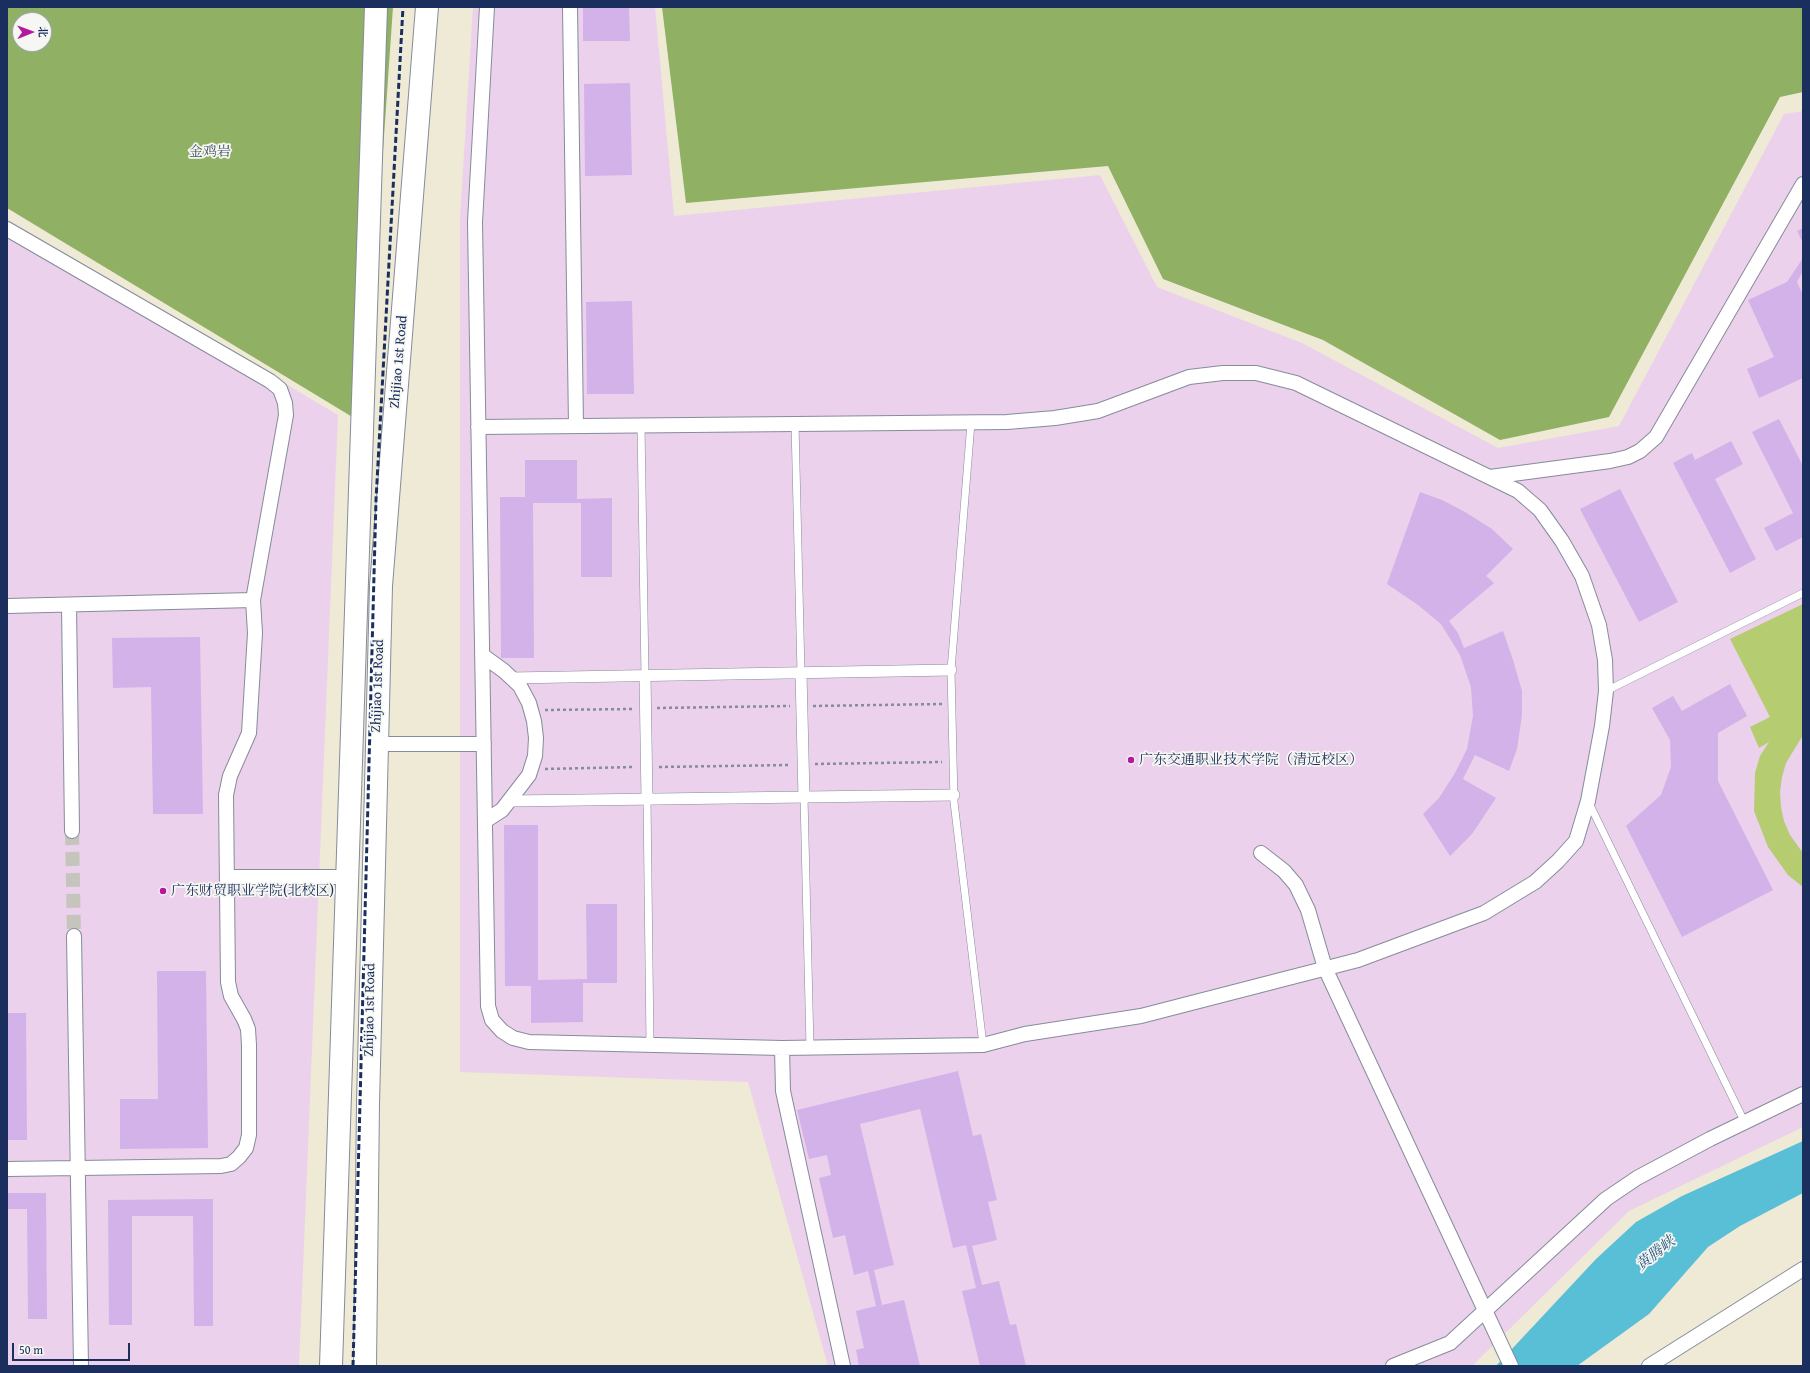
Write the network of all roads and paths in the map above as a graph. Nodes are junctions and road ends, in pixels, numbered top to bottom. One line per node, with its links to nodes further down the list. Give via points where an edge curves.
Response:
1 (376, 7): 42 (main road, Zhijiao 1st Road)
2 (427, 7): 27 (main road, Zhijiao 1st Road, via 381,586)
3 (487, 7): 11 (street, via 475,222)
4 (570, 7): 9 (street)
5 (1803, 184): 12 (street, via 1656,437 1640,451 1610,462)
6 (7, 229): 14 (street, via 280,389 286,415)
7 (970, 423): 8 (street); 12 (street, via 1015,422 1098,411 1189,377 1256,373 1296,383); 18 (lane)
8 (796, 424): 10 (street); 19 (lane)
9 (576, 426): 10 (street); 11 (street)
10 (641, 426): 20 (lane)
11 (478, 427): 17 (street)
12 (1490, 477): 22 (street, via 1518,491 1540,510 1582,576 1599,626 1605,660)
13 (1803, 593): 22 (lane)
14 (253, 600): 15 (street); 41 (street, via 255,632 249,733 230,776 226,795)
15 (69, 605): 16 (street); 39 (street)
16 (7, 606)
17 (482, 655): 21 (street); 28 (street)
18 (951, 670): 19 (street); 23 (lane)
19 (801, 673): 20 (street); 24 (street)
20 (645, 676): 21 (street); 25 (street)
21 (512, 678): 26 (street, via 520,686)
22 (1606, 691): 37 (street)
23 (952, 703): 24 (path); 29 (lane)
24 (802, 706): 25 (path); 30 (street)
25 (645, 709): 26 (path); 31 (street)
26 (531, 710): 32 (street, via 536,738)
27 (377, 744): 28 (street); 57 (main road, Zhijiao 1st Road, via 368,1103)
28 (484, 744): 38 (street)
29 (953, 762): 30 (path); 33 (lane)
30 (803, 764): 31 (path); 34 (street)
31 (646, 767): 32 (path); 35 (street)
32 (531, 769): 36 (street)
33 (954, 795): 34 (street); 46 (lane)
34 (804, 797): 35 (street); 47 (lane)
35 (647, 799): 36 (street); 45 (lane)
36 (510, 801): 38 (street)
37 (1588, 801): 44 (street, via 1576,841 1535,882 1516,895 1484,913 1358,960); 50 (lane)
38 (485, 822): 45 (street, via 488,1006 492,1020 502,1031 529,1042)
39 (72, 831)
40 (1260, 853): 44 (street, via 1284,871 1296,886 1308,910)
41 (227, 877): 42 (street); 51 (street, via 228,982 230,996 248,1029 249,1135 246,1148 231,1164 221,1166)
42 (347, 877): 56 (main road, Zhijiao 1st Road)
43 (74, 936): 51 (street)
44 (1326, 968): 46 (street, via 1141,1016 1025,1034); 54 (street)
45 (650, 1045): 48 (street)
46 (983, 1045): 47 (street)
47 (810, 1047): 48 (street)
48 (782, 1048): 58 (street, via 783,1091)
49 (1803, 1094): 50 (street)
50 (1745, 1122): 54 (street, via 1637,1178 1606,1200)
51 (78, 1168): 52 (street); 55 (street)
52 (7, 1169)
53 (1803, 1269): 61 (street)
54 (1485, 1311): 59 (street, via 1450,1343); 60 (street)
55 (81, 1366)
56 (331, 1366)
57 (365, 1366)
58 (843, 1366)
59 (1393, 1366)
60 (1511, 1366)
61 (1649, 1366)

